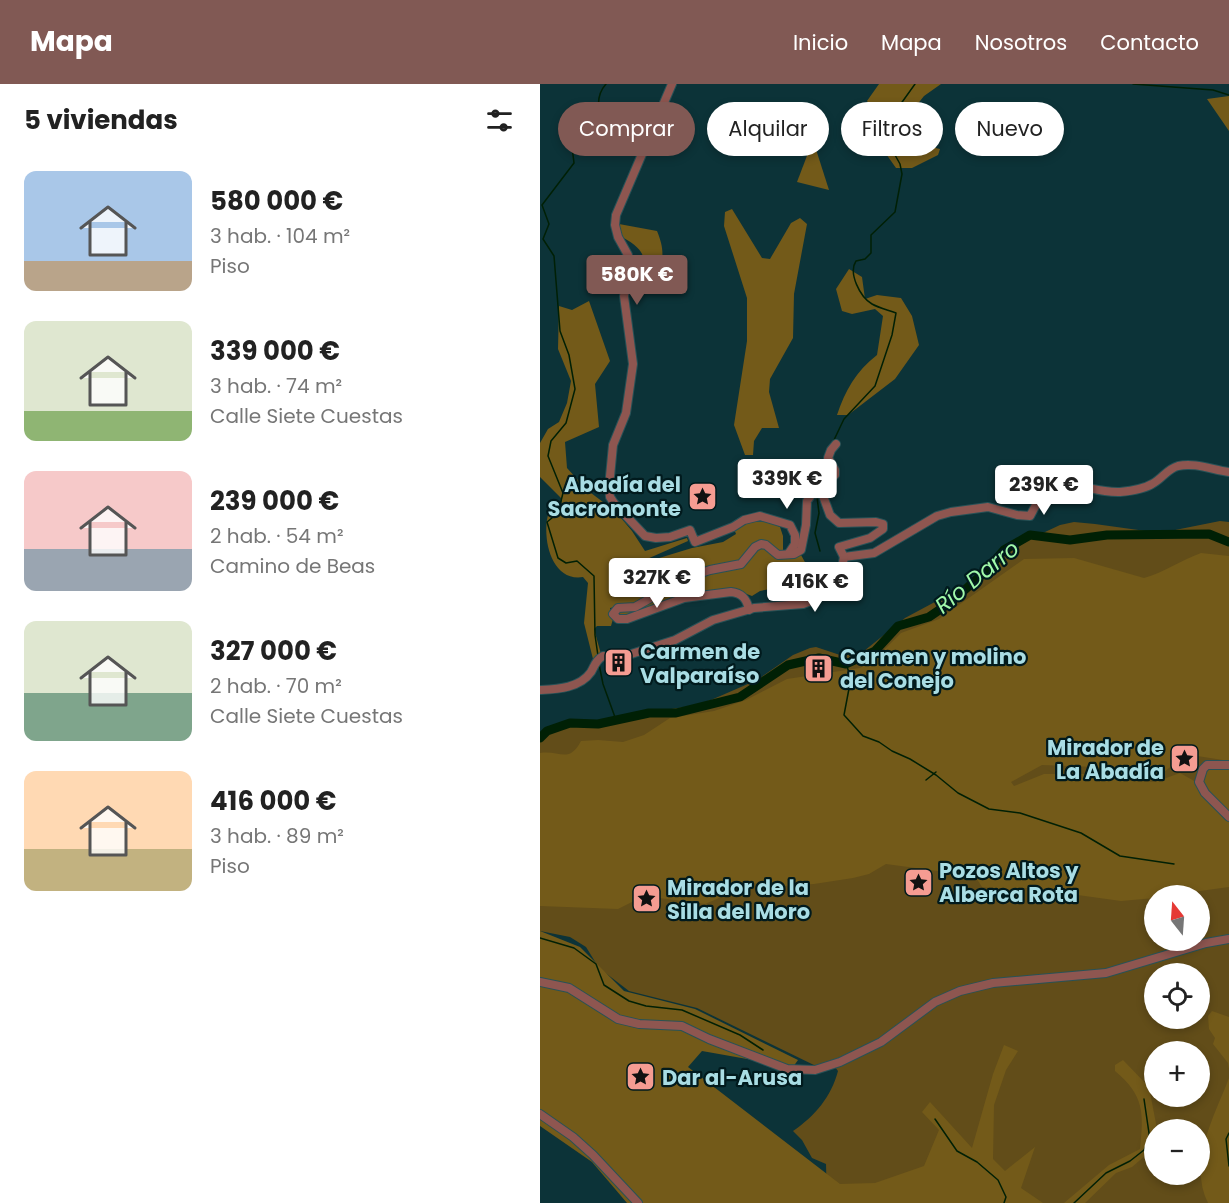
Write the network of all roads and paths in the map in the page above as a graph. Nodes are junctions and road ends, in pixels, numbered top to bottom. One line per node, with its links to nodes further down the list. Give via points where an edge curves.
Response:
1 (672, 84): 5 (street, via 616,215 618,237 628,255 624,296 633,363 626,413 613,445 609,487 614,503 645,536 670,537 690,530 698,542 760,516 790,525 794,530 796,540)
2 (836, 444): 4 (street, via 828,458 835,475)
3 (1229, 472): 6 (street, via 1181,465 1152,484 1123,492 1062,485 1043,492 1030,516 992,507 951,512 881,550)
4 (820, 492): 5 (street, via 807,501 801,550); 6 (street, via 835,521 876,522 884,526 870,538 839,547)
5 (789, 553): 7 (street, via 778,555 766,545 757,546 741,564 681,580 635,607 616,609 613,614 618,619 627,619 684,597 731,592 744,597)
6 (844, 557): 7 (street, via 839,583 829,592 803,604)
7 (749, 610): 8 (street, via 618,658 600,657 581,681)
8 (540, 690)
9 (1229, 765): 10 (street, via 1207,765 1199,782)
10 (1229, 817)
11 (1229, 939): 12 (street, via 1106,973 979,985 946,996 890,1037 815,1070 787,1069 682,1026 618,1019 569,988)
12 (540, 982)
13 (540, 1114): 14 (street, via 593,1155)
14 (638, 1203)

